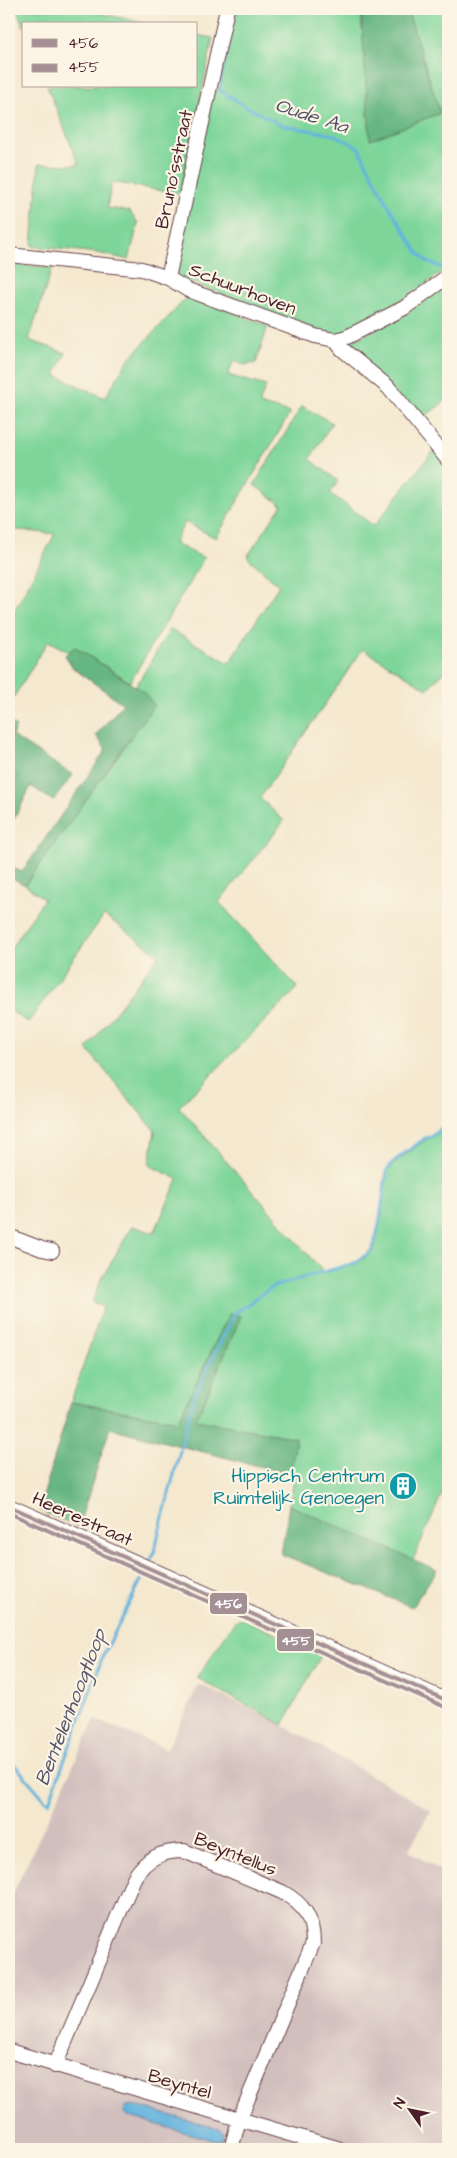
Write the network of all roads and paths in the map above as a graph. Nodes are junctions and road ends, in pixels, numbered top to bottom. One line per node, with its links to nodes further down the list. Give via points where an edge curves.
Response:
1 (227, 9): 4 (street, Bruno'sstraat)
2 (9, 255): 4 (street, Schuurhoven, via 142,269)
3 (448, 276): 5 (street, via 404,308)
4 (168, 278): 5 (street, Schuurhoven, via 188,290)
5 (335, 340): 6 (street, via 342,350 388,387)
6 (448, 460)
7 (9, 1238): 8 (street)
8 (52, 1251)
9 (9, 1506): 10 (street, Heerestraat)
10 (448, 1701)
11 (9, 2051): 12 (street, Beyntel)
12 (55, 2066): 13 (street, Beyntel); 13 (street, Beyntellus, via 134,1878 148,1860 159,1854 184,1851 293,1898 308,1914 313,1928 310,1952)
13 (239, 2120): 14 (street, Beyntellus); 15 (street, Beyntel)
14 (231, 2149)
15 (340, 2149)

